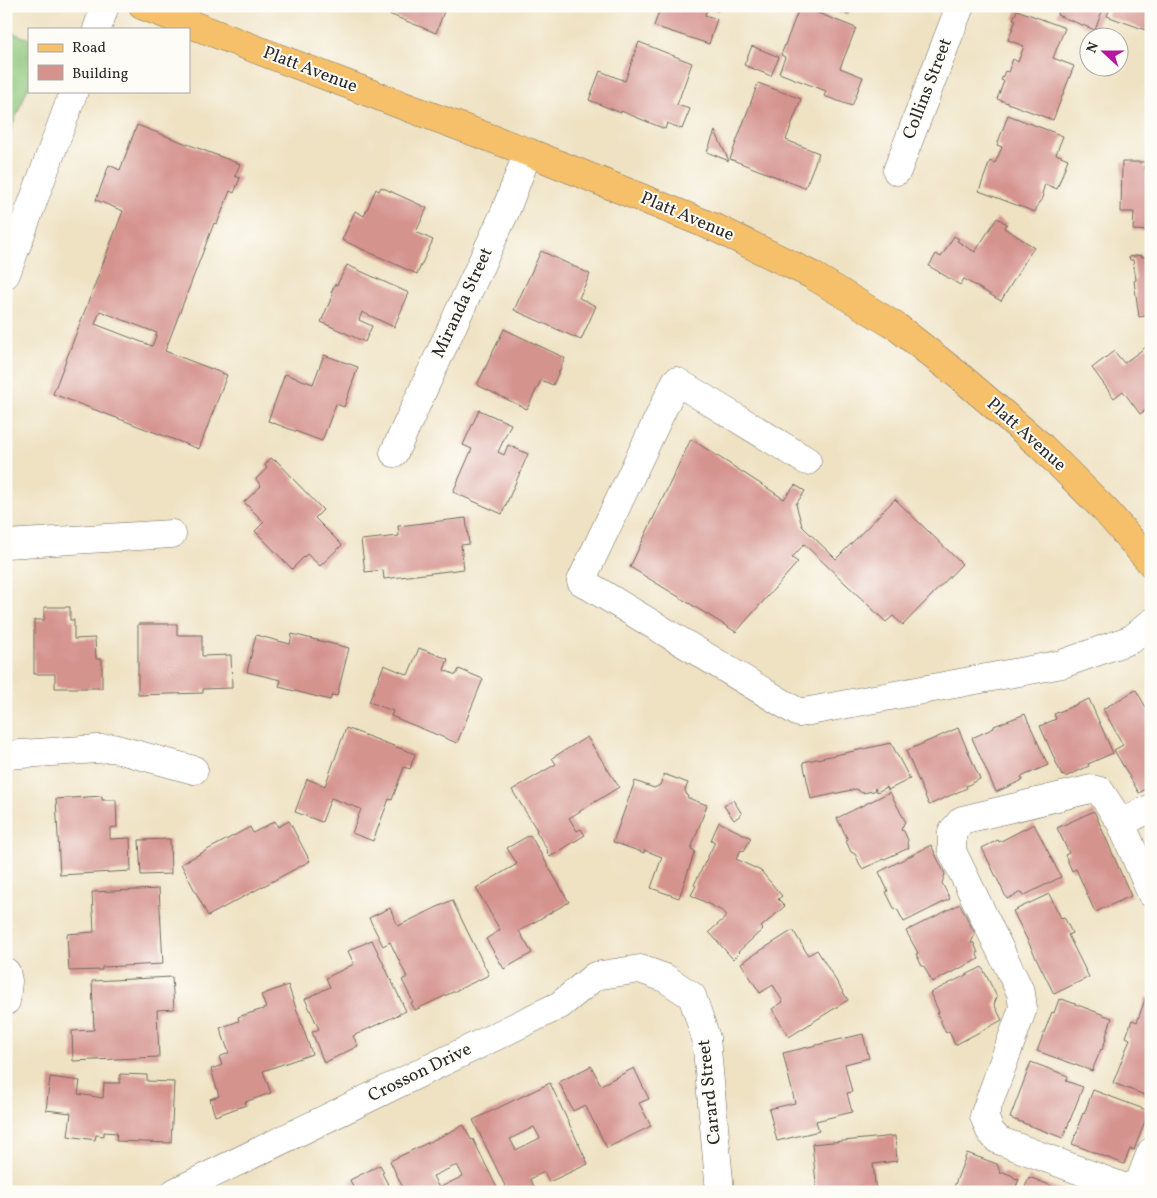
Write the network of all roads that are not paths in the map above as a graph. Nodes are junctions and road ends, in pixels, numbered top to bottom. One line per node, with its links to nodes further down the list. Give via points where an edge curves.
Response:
1 (106, 6): 4 (street)
2 (143, 6): 6 (main road, Platt Avenue)
3 (960, 6): 7 (street, Collins Street)
4 (97, 28)
5 (74, 92): 8 (street)
6 (528, 152): 9 (street, Miranda Street, via 505,212); 13 (main road, Platt Avenue, via 718,228 812,275 898,327 1041,446 1106,511)
7 (897, 171)
8 (6, 274)
9 (394, 453)
10 (807, 461): 14 (street, via 676,381 581,581 799,713 1062,664 1132,639)
11 (172, 534): 12 (street)
12 (6, 544)
13 (1151, 563)
14 (1151, 623)
15 (6, 755): 16 (street, via 113,748)
16 (194, 770)
17 (1151, 808): 18 (street)
18 (1121, 823): 19 (street); 23 (street, via 1100,791 1091,790 962,820 952,832 952,851 1021,993 1022,1008 984,1116 990,1131 998,1140 1126,1188 1139,1183)
19 (1151, 893)
20 (6, 972): 22 (street)
21 (665, 978): 24 (street, Crosson Drive, via 640,969 595,976 560,1005); 25 (street, Carard Street, via 692,996 706,1038)
22 (6, 1001)
23 (1151, 1152)
24 (175, 1192)
25 (720, 1192)

